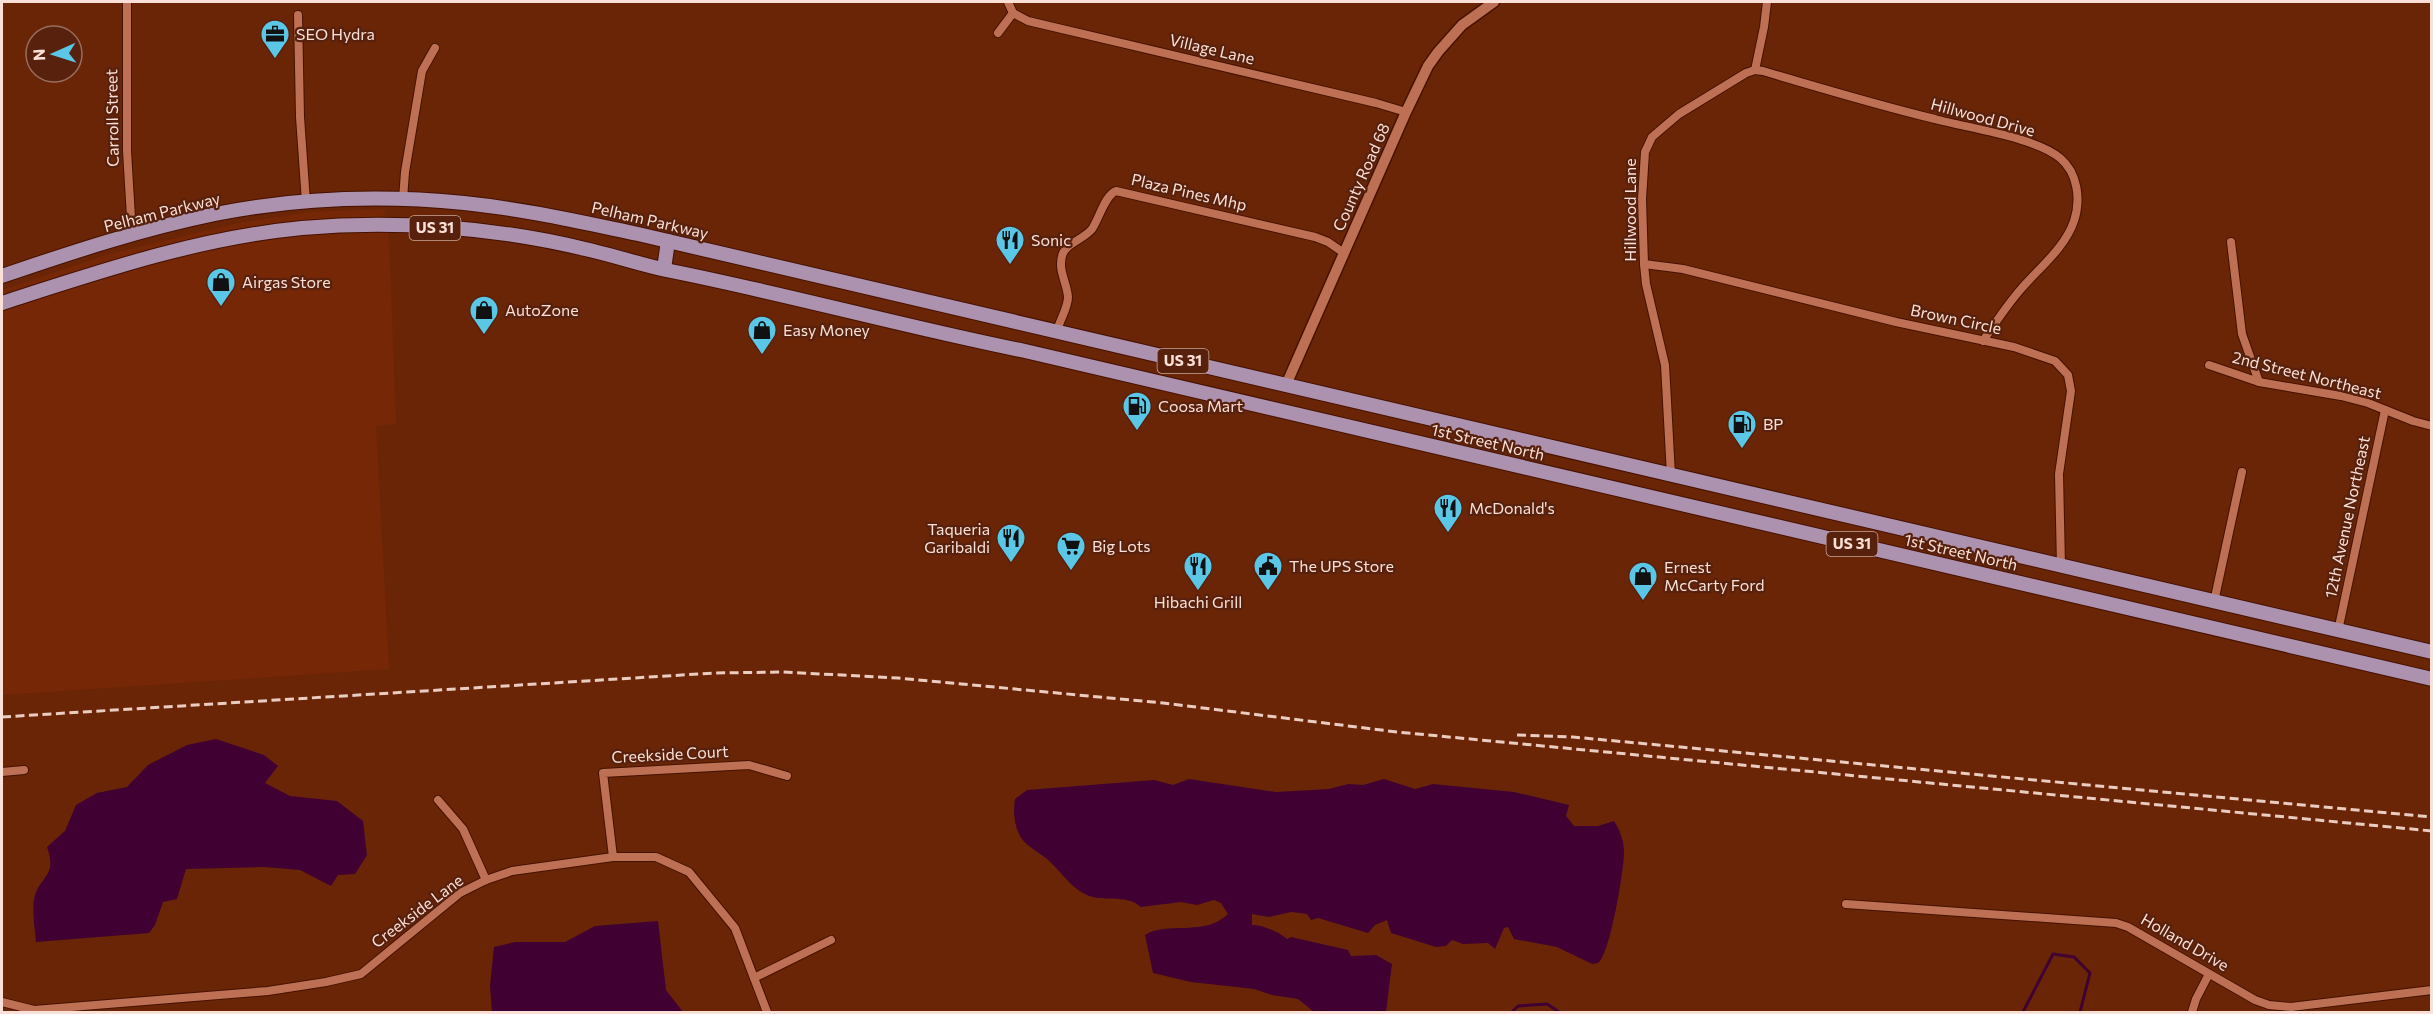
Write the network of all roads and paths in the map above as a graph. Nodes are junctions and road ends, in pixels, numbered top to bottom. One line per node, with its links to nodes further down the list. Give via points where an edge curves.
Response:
1 (127, 2): 17 (street, Carroll Street, via 127,151)
2 (1008, 2): 5 (street)
3 (1494, 2): 10 (street, County Road 68, via 1462,25 1438,52)
4 (1767, 2): 9 (street)
5 (1013, 13): 7 (street); 10 (street, Village Lane, via 1028,21)
6 (298, 15): 12 (street)
7 (998, 33)
8 (435, 48): 11 (street, via 422,71)
9 (1755, 70): 23 (street, Hillwood Lane, via 1692,105 1647,145 1642,199); 31 (street, Hillwood Drive, via 2004,135 2044,148 2066,164 2078,197 2073,225)
10 (1406, 112): 21 (street, County Road 68)
11 (403, 199): 12 (main road, Pelham Parkway / US 31); 14 (main road, Pelham Parkway / US 31); 15 (main road)
12 (306, 202): 13 (main road, Pelham Parkway / US 31)
13 (275, 205): 16 (main road); 17 (main road, Pelham Parkway / US 31)
14 (548, 215): 18 (main road); 19 (main road, Pelham Parkway / US 31)
15 (400, 226): 16 (main road, US 31, via 330,226); 18 (main road, US 31, via 468,230)
16 (272, 232): 22 (main road, US 31)
17 (132, 234): 22 (main road); 25 (main road, Pelham Parkway / US 31)
18 (542, 241): 24 (main road, US 31)
19 (668, 241): 24 (main road); 26 (main road, Pelham Parkway / US 31)
20 (2231, 242): 34 (street, via 2242,334)
21 (1344, 254): 30 (street, Plaza Pines Mhp, via 1315,237 1112,192 1092,229 1062,254 1061,274 1068,299); 35 (street, County Road 68)
22 (130, 261): 27 (main road, US 31)
23 (1644, 264): 31 (street, Brown Circle); 44 (street, Hillwood Lane, via 1665,365)
24 (664, 269): 28 (main road, US 31)
25 (2, 276)
26 (862, 286): 28 (main road); 29 (main road, Pelham Parkway / US 31)
27 (2, 303)
28 (854, 311): 32 (main road, US 31)
29 (1015, 323): 30 (main road, Pelham Parkway / US 31); 32 (main road)
30 (1057, 332): 35 (main road, Pelham Parkway / US 31)
31 (1983, 341): 50 (street, Brown Circle, via 2048,357 2068,375 2071,402 2059,474)
32 (1013, 348): 36 (main road, US 31)
33 (2209, 365): 34 (street, 2nd Street Northeast)
34 (2259, 382): 37 (street, 2nd Street Northeast, via 2341,396)
35 (1286, 385): 36 (main road); 38 (main road, 1st Street North / US 31)
36 (1273, 409): 40 (main road, 1st Street North / US 31)
37 (2385, 410): 39 (street, 2nd Street Northeast); 54 (street, 12th Avenue Northeast)
38 (1412, 415): 40 (main road); 41 (main road, 1st Street North / US 31)
39 (2432, 426)
40 (1405, 440): 42 (main road, 1st Street North / US 31)
41 (1535, 443): 42 (main road); 44 (main road, 1st Street North / US 31)
42 (1530, 469): 46 (main road, 1st Street North / US 31)
43 (2242, 472): 52 (street)
44 (1671, 475): 45 (main road, 1st Street North / US 31); 46 (main road)
45 (1770, 498): 47 (main road); 48 (main road, 1st Street North / US 31)
46 (1670, 501): 47 (main road, 1st Street North / US 31)
47 (1762, 523): 49 (main road, 1st Street North / US 31)
48 (1914, 531): 49 (main road); 50 (main road, 1st Street North / US 31)
49 (1908, 557): 51 (main road, 1st Street North / US 31)
50 (2061, 566): 51 (main road); 52 (main road, 1st Street North / US 31)
51 (2054, 591): 53 (main road, 1st Street North / US 31)
52 (2214, 602): 53 (main road); 54 (main road, 1st Street North / US 31)
53 (2211, 626): 56 (main road, 1st Street North / US 31)
54 (2338, 631): 55 (main road, 1st Street North / US 31); 56 (main road)
55 (2432, 652)
56 (2329, 655): 57 (main road, 1st Street North / US 31)
57 (2432, 679)
58 (24, 770): 59 (street)
59 (2, 772)
60 (786, 776): 62 (street, Creekside Court, via 748,765 603,773)
61 (438, 800): 63 (street, via 463,830)
62 (613, 857): 63 (street, Creekside Lane, via 512,871); 67 (street, Creekside Lane, via 656,857 690,872 735,928)
63 (486, 880): 69 (street, Creekside Lane, via 460,893 361,974 268,991 34,1010)
64 (1846, 904): 66 (street, Holland Drive, via 2116,923)
65 (831, 940): 67 (street)
66 (2209, 974): 68 (street, Holland Drive, via 2255,1000 2281,1007); 71 (street)
67 (754, 978): 70 (street, Creekside Lane)
68 (2432, 990)
69 (2, 1002)
70 (767, 1012)
71 (2192, 1012)

